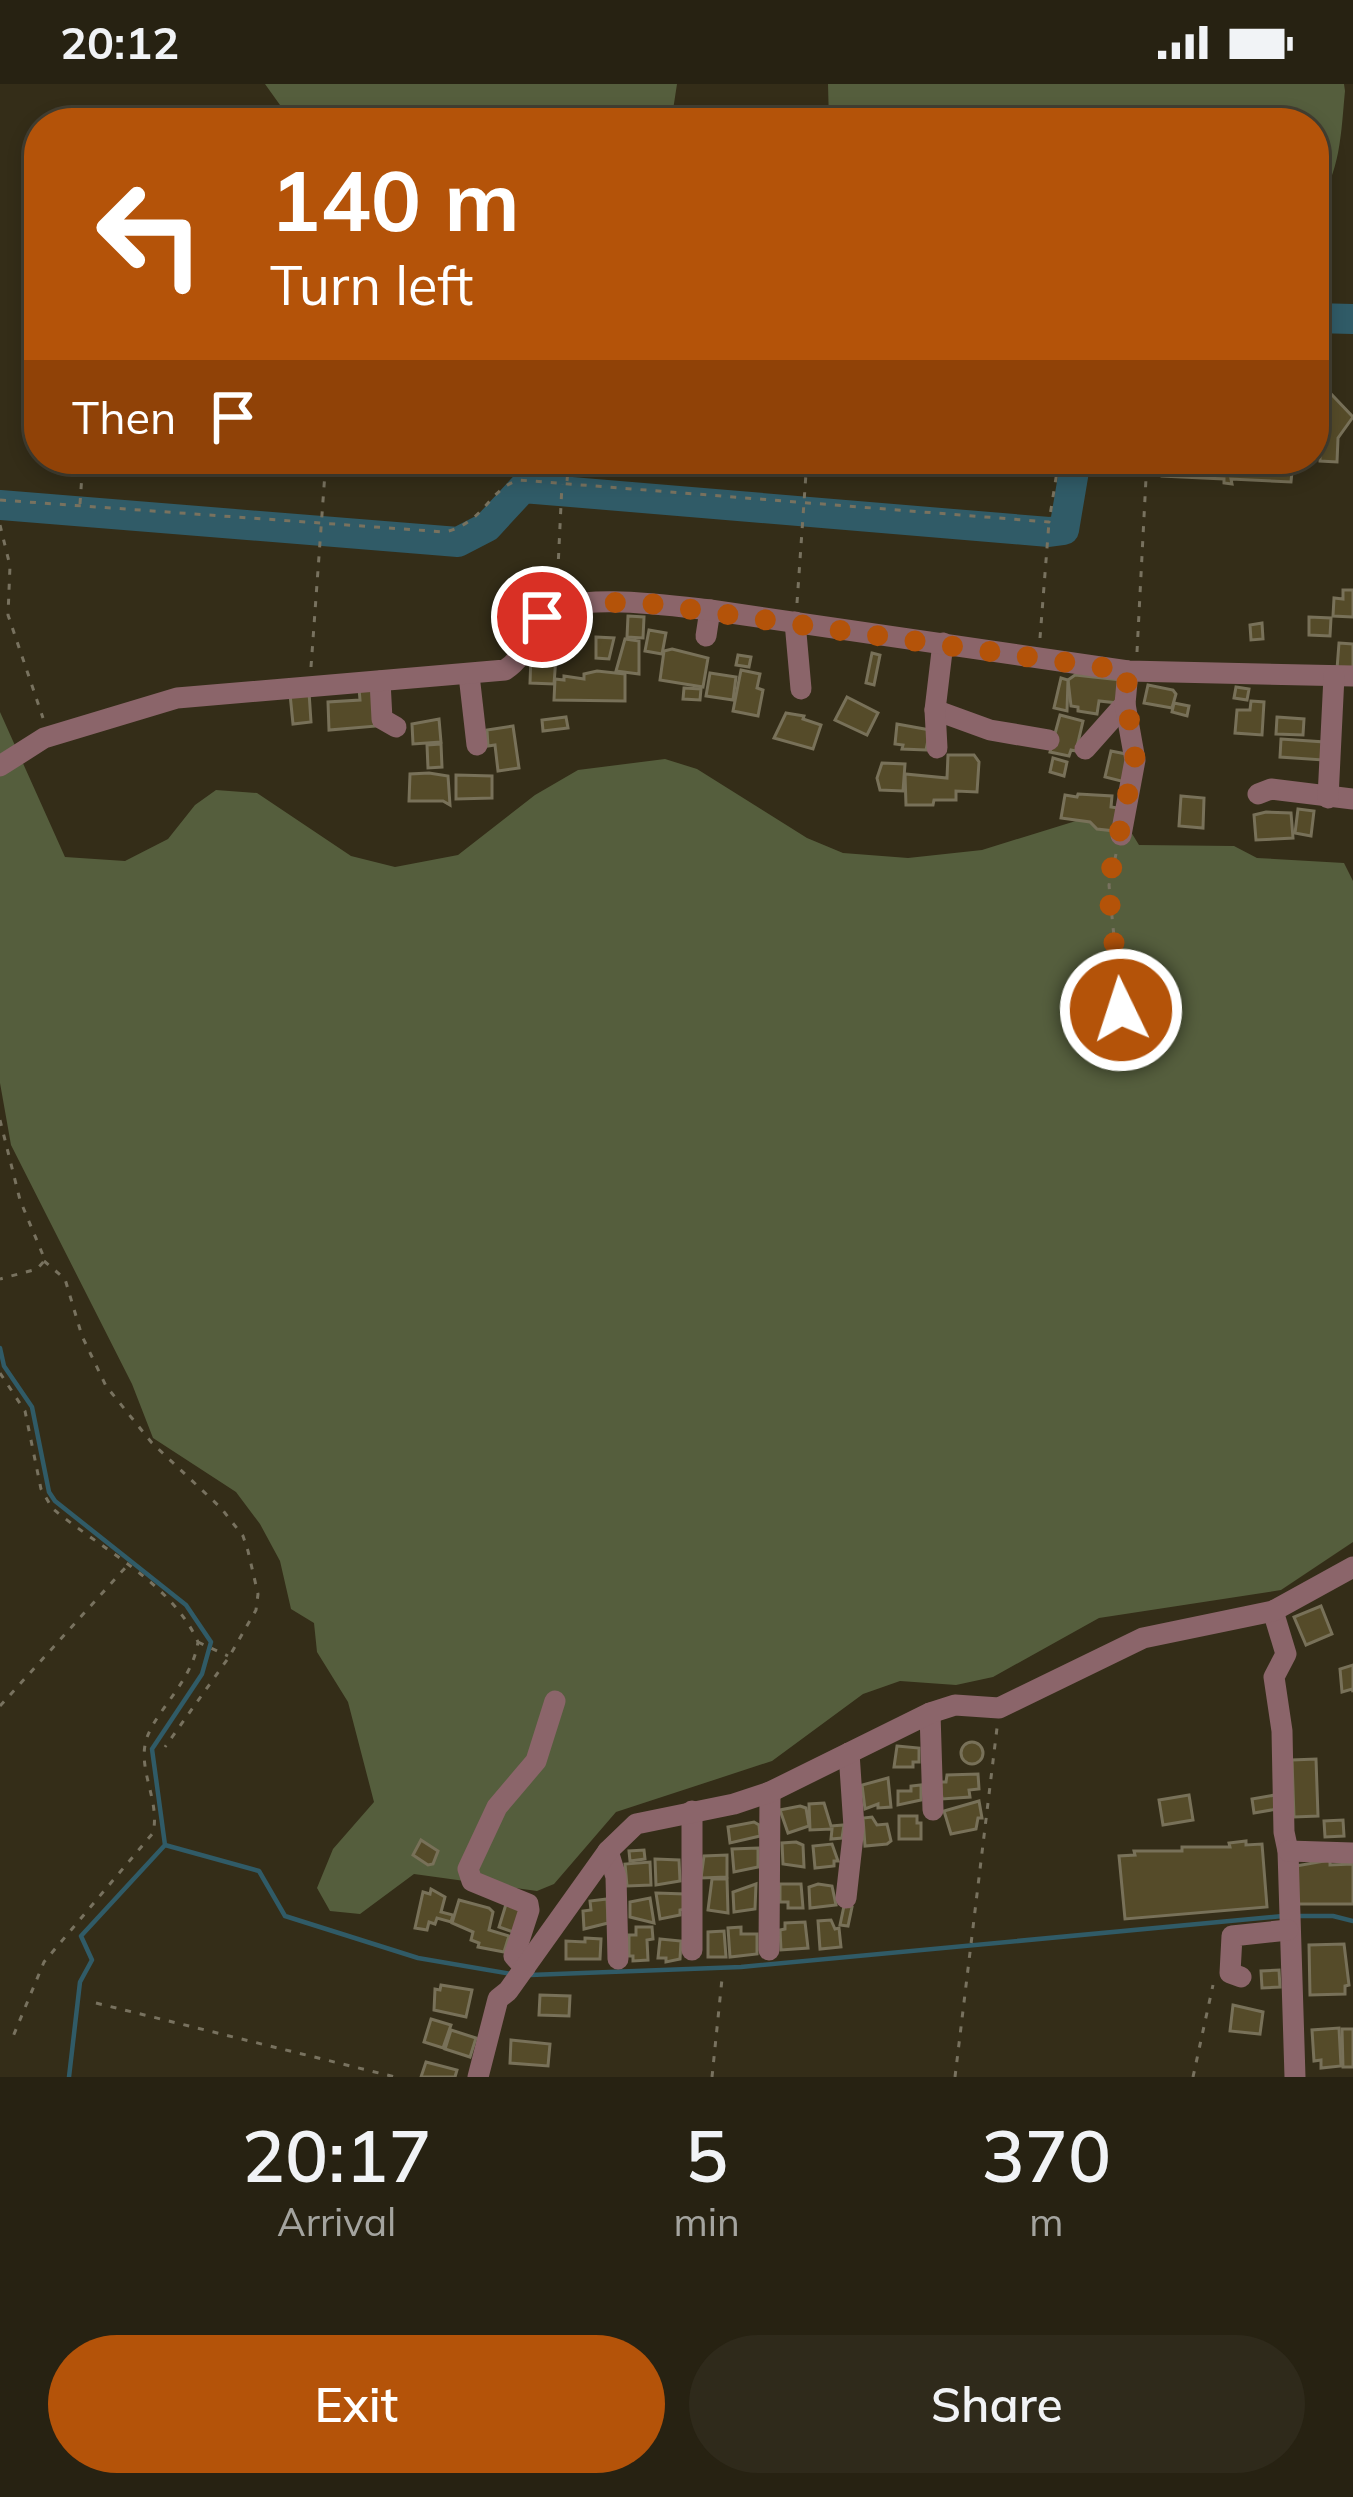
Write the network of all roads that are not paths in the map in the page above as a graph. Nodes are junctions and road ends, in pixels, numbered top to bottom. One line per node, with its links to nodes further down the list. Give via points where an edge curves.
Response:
1 (710, 610): 2 (street); 3 (street); 6 (street, via 556,608 542,617 516,663)
2 (795, 622): 4 (street); 9 (street)
3 (706, 636)
4 (943, 643): 5 (street); 11 (street)
5 (1132, 671): 7 (street); 10 (street)
6 (469, 675): 8 (street); 14 (street)
7 (1343, 676): 19 (street)
8 (380, 682): 12 (street, via 382,719); 17 (street, via 177,698 47,737)
9 (801, 689)
10 (1125, 704): 16 (street); 21 (street, via 1135,760)
11 (934, 710): 13 (street); 15 (street)
12 (396, 727)
13 (1048, 740)
14 (477, 745)
15 (937, 748)
16 (1085, 749)
17 (0, 766)
18 (1258, 794): 19 (street)
19 (1328, 798): 20 (street)
20 (1353, 799)
21 (1121, 835)
22 (1353, 1567): 23 (street)
23 (1274, 1611): 25 (street, via 1143,1638 999,1708 955,1705); 31 (street, via 1286,1654 1274,1676)
24 (555, 1701): 38 (street, via 536,1761 496,1807 468,1869 472,1881 528,1904 514,1956)
25 (930, 1714): 26 (street); 28 (street)
26 (849, 1753): 27 (street); 33 (street, via 854,1827)
27 (770, 1792): 29 (street); 36 (street)
28 (933, 1810)
29 (692, 1811): 30 (street, via 636,1824); 35 (street)
30 (608, 1851): 37 (street); 38 (street)
31 (1288, 1851): 32 (street); 34 (street)
32 (1353, 1852)
33 (846, 1898)
34 (1288, 1930): 39 (street, via 1232,1936 1230,1973); 41 (street)
35 (692, 1950)
36 (769, 1950)
37 (618, 1959)
38 (525, 1969): 40 (street, via 498,1999)
39 (1241, 1977)
40 (478, 2077)
41 (1294, 2077)

